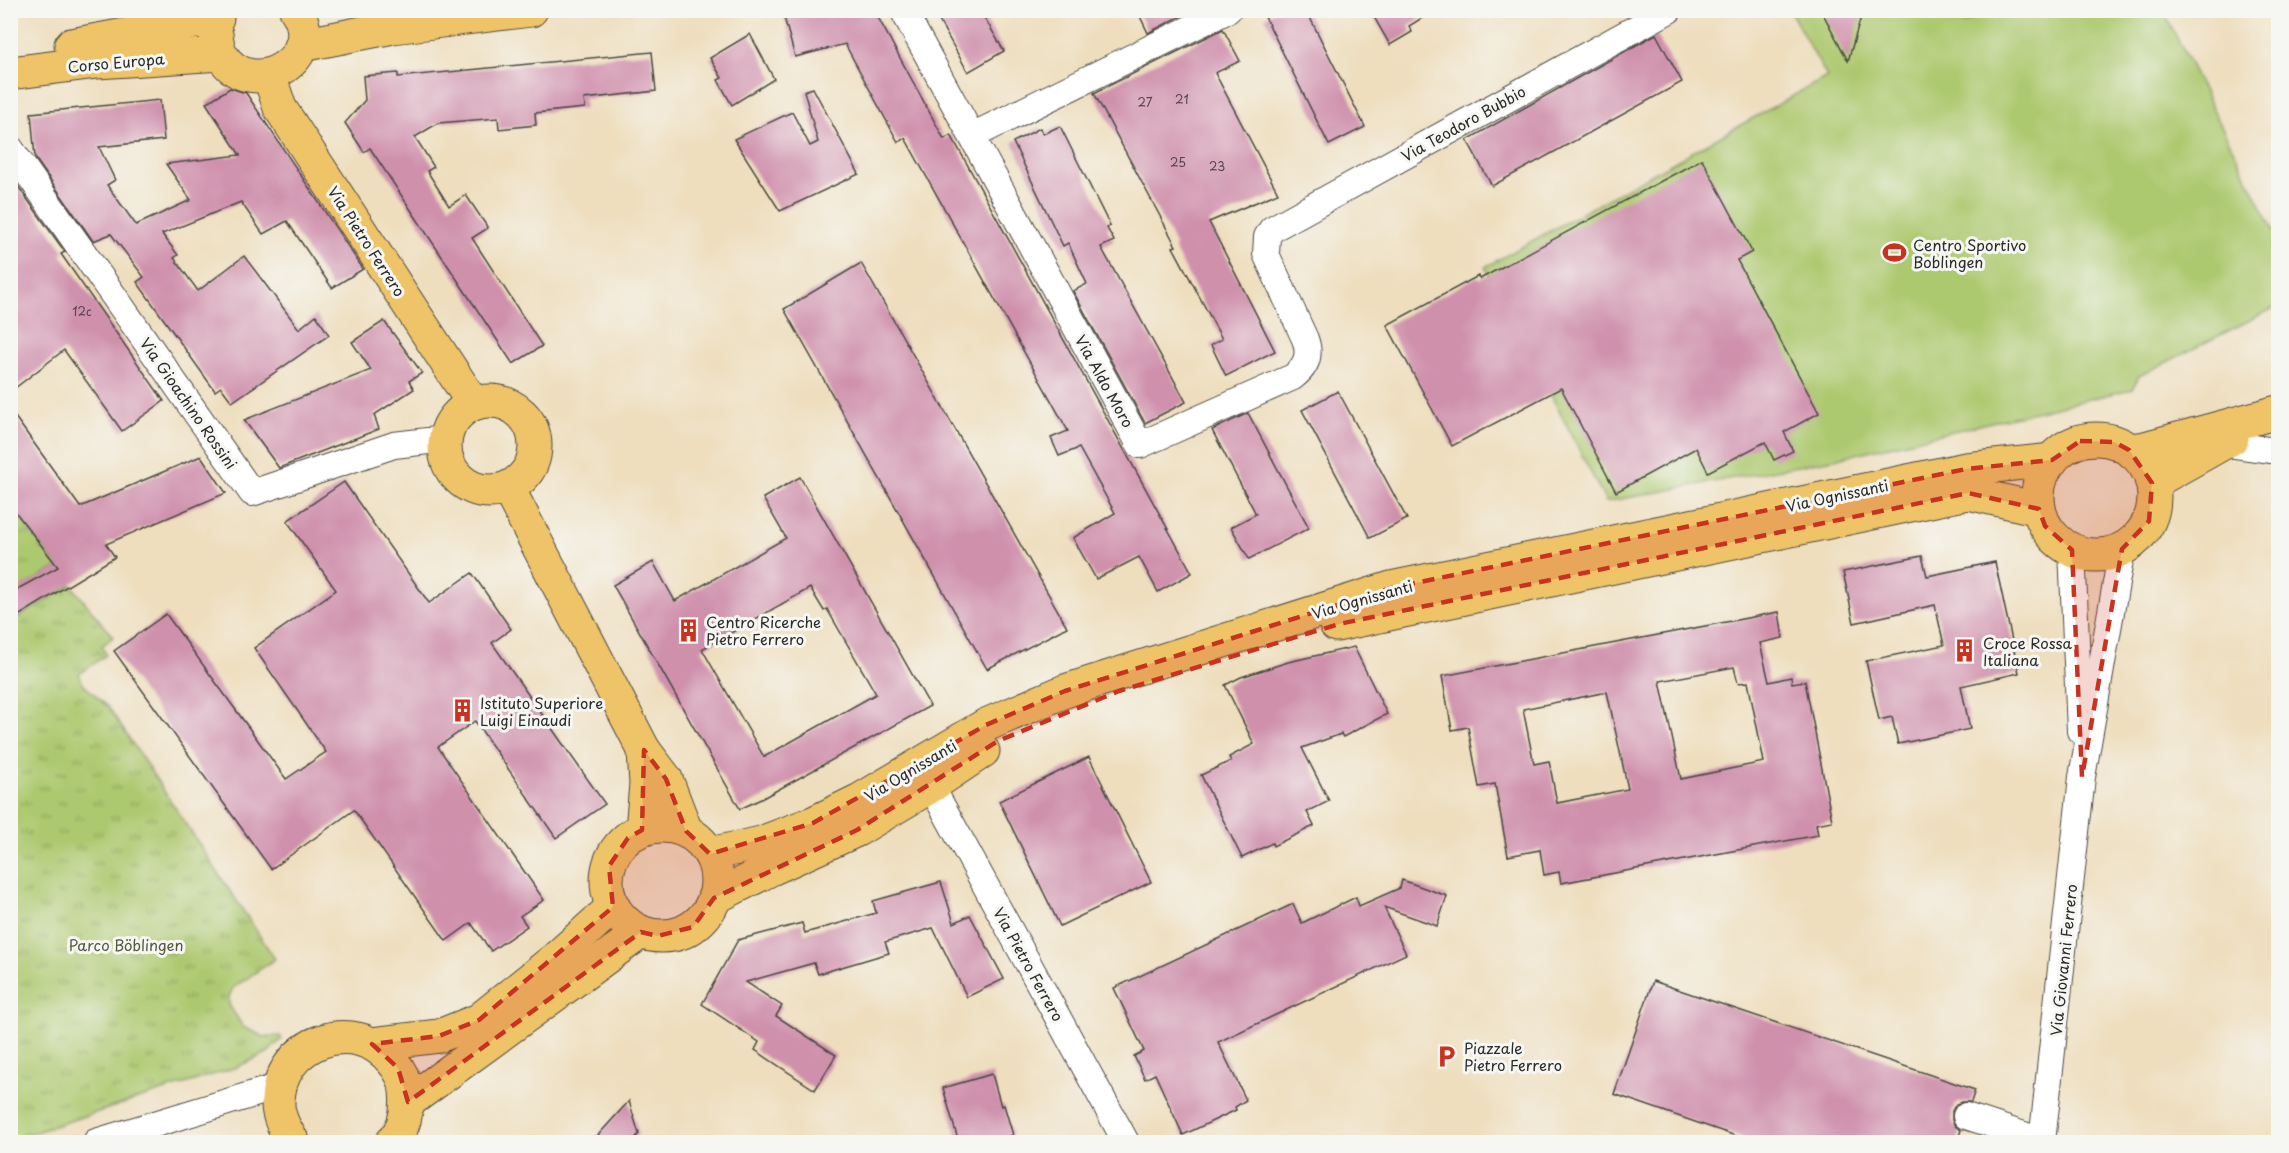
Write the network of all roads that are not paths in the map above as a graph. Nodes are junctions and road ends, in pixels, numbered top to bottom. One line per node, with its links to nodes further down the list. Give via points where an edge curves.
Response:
1 (296, 10): 7 (main road, via 302,18)
2 (531, 10): 7 (main road, via 393,27)
3 (903, 10): 12 (street, Via Aldo Moro)
4 (1228, 10): 12 (street)
5 (1669, 10): 14 (street, Via Teodoro Bubbio, via 1279,224 1272,229)
6 (219, 14): 8 (main road, Corso Europa, via 92,43); 9 (main road, via 215,30)
7 (302, 45): 11 (main road, via 295,59)
8 (10, 54)
9 (221, 54): 10 (main road, Corso Europa, via 97,62); 11 (main road, via 242,72)
10 (10, 73)
11 (269, 75): 15 (main road, Via Pietro Ferrero, via 280,108)
12 (972, 136): 14 (street, Via Aldo Moro, via 1140,446 1293,377 1305,365 1308,347)
13 (10, 148): 17 (street, Via Gioachino Rossini, via 252,493 394,446)
14 (1265, 245)
15 (473, 403): 17 (main road, via 454,418); 23 (main road, via 508,403 523,413 533,428 533,463 523,478)
16 (2278, 413): 18 (main road); 20 (main road)
17 (445, 440): 23 (main road, via 452,470 462,482 492,491)
18 (2220, 443): 19 (street); 22 (main road)
19 (2278, 449)
20 (2129, 450): 21 (main road, via 2114,442 2080,441); 22 (main road, via 2144,464)
21 (2052, 460): 24 (main road, via 2042,474); 32 (main road, Via Ognissanti, via 1966,469 1391,588 1065,691 986,725 860,800 813,823 760,843)
22 (2152, 483): 25 (main road, via 2154,502 2149,521 2138,538)
23 (508, 488): 27 (main road)
24 (2039, 509): 26 (main road, via 2045,526); 29 (main road, Via Ognissanti, via 1968,493 1339,624 1119,691 998,741)
25 (2122, 549): 26 (main road, via 2106,555); 28 (street, Via Giovanni Ferrero)
26 (2072, 550): 28 (street, Via Giovanni Ferrero)
27 (644, 750): 30 (main road); 31 (main road, via 666,779)
28 (2082, 777): 40 (street, Via Giovanni Ferrero)
29 (931, 786): 33 (main road, Via Ognissanti, via 857,830); 44 (street, Via Pietro Ferrero)
30 (642, 830): 31 (main road, via 664,827); 34 (main road, via 616,851 609,866 607,883)
31 (686, 831): 32 (main road)
32 (710, 854): 33 (main road, via 717,884)
33 (714, 898): 35 (main road, via 693,927 658,936)
34 (613, 906): 35 (main road, via 620,917); 36 (main road, via 479,1020 439,1036)
35 (641, 932): 38 (main road)
36 (372, 1044): 37 (main road, via 354,1038 316,1043 287,1068); 38 (main road, via 398,1068)
37 (280, 1086): 41 (street); 42 (main road, via 278,1106)
38 (408, 1102): 43 (main road, via 405,1121)
39 (1966, 1116): 40 (street)
40 (2042, 1142)
41 (96, 1143)
42 (293, 1143)
43 (392, 1143)
44 (1126, 1143)

